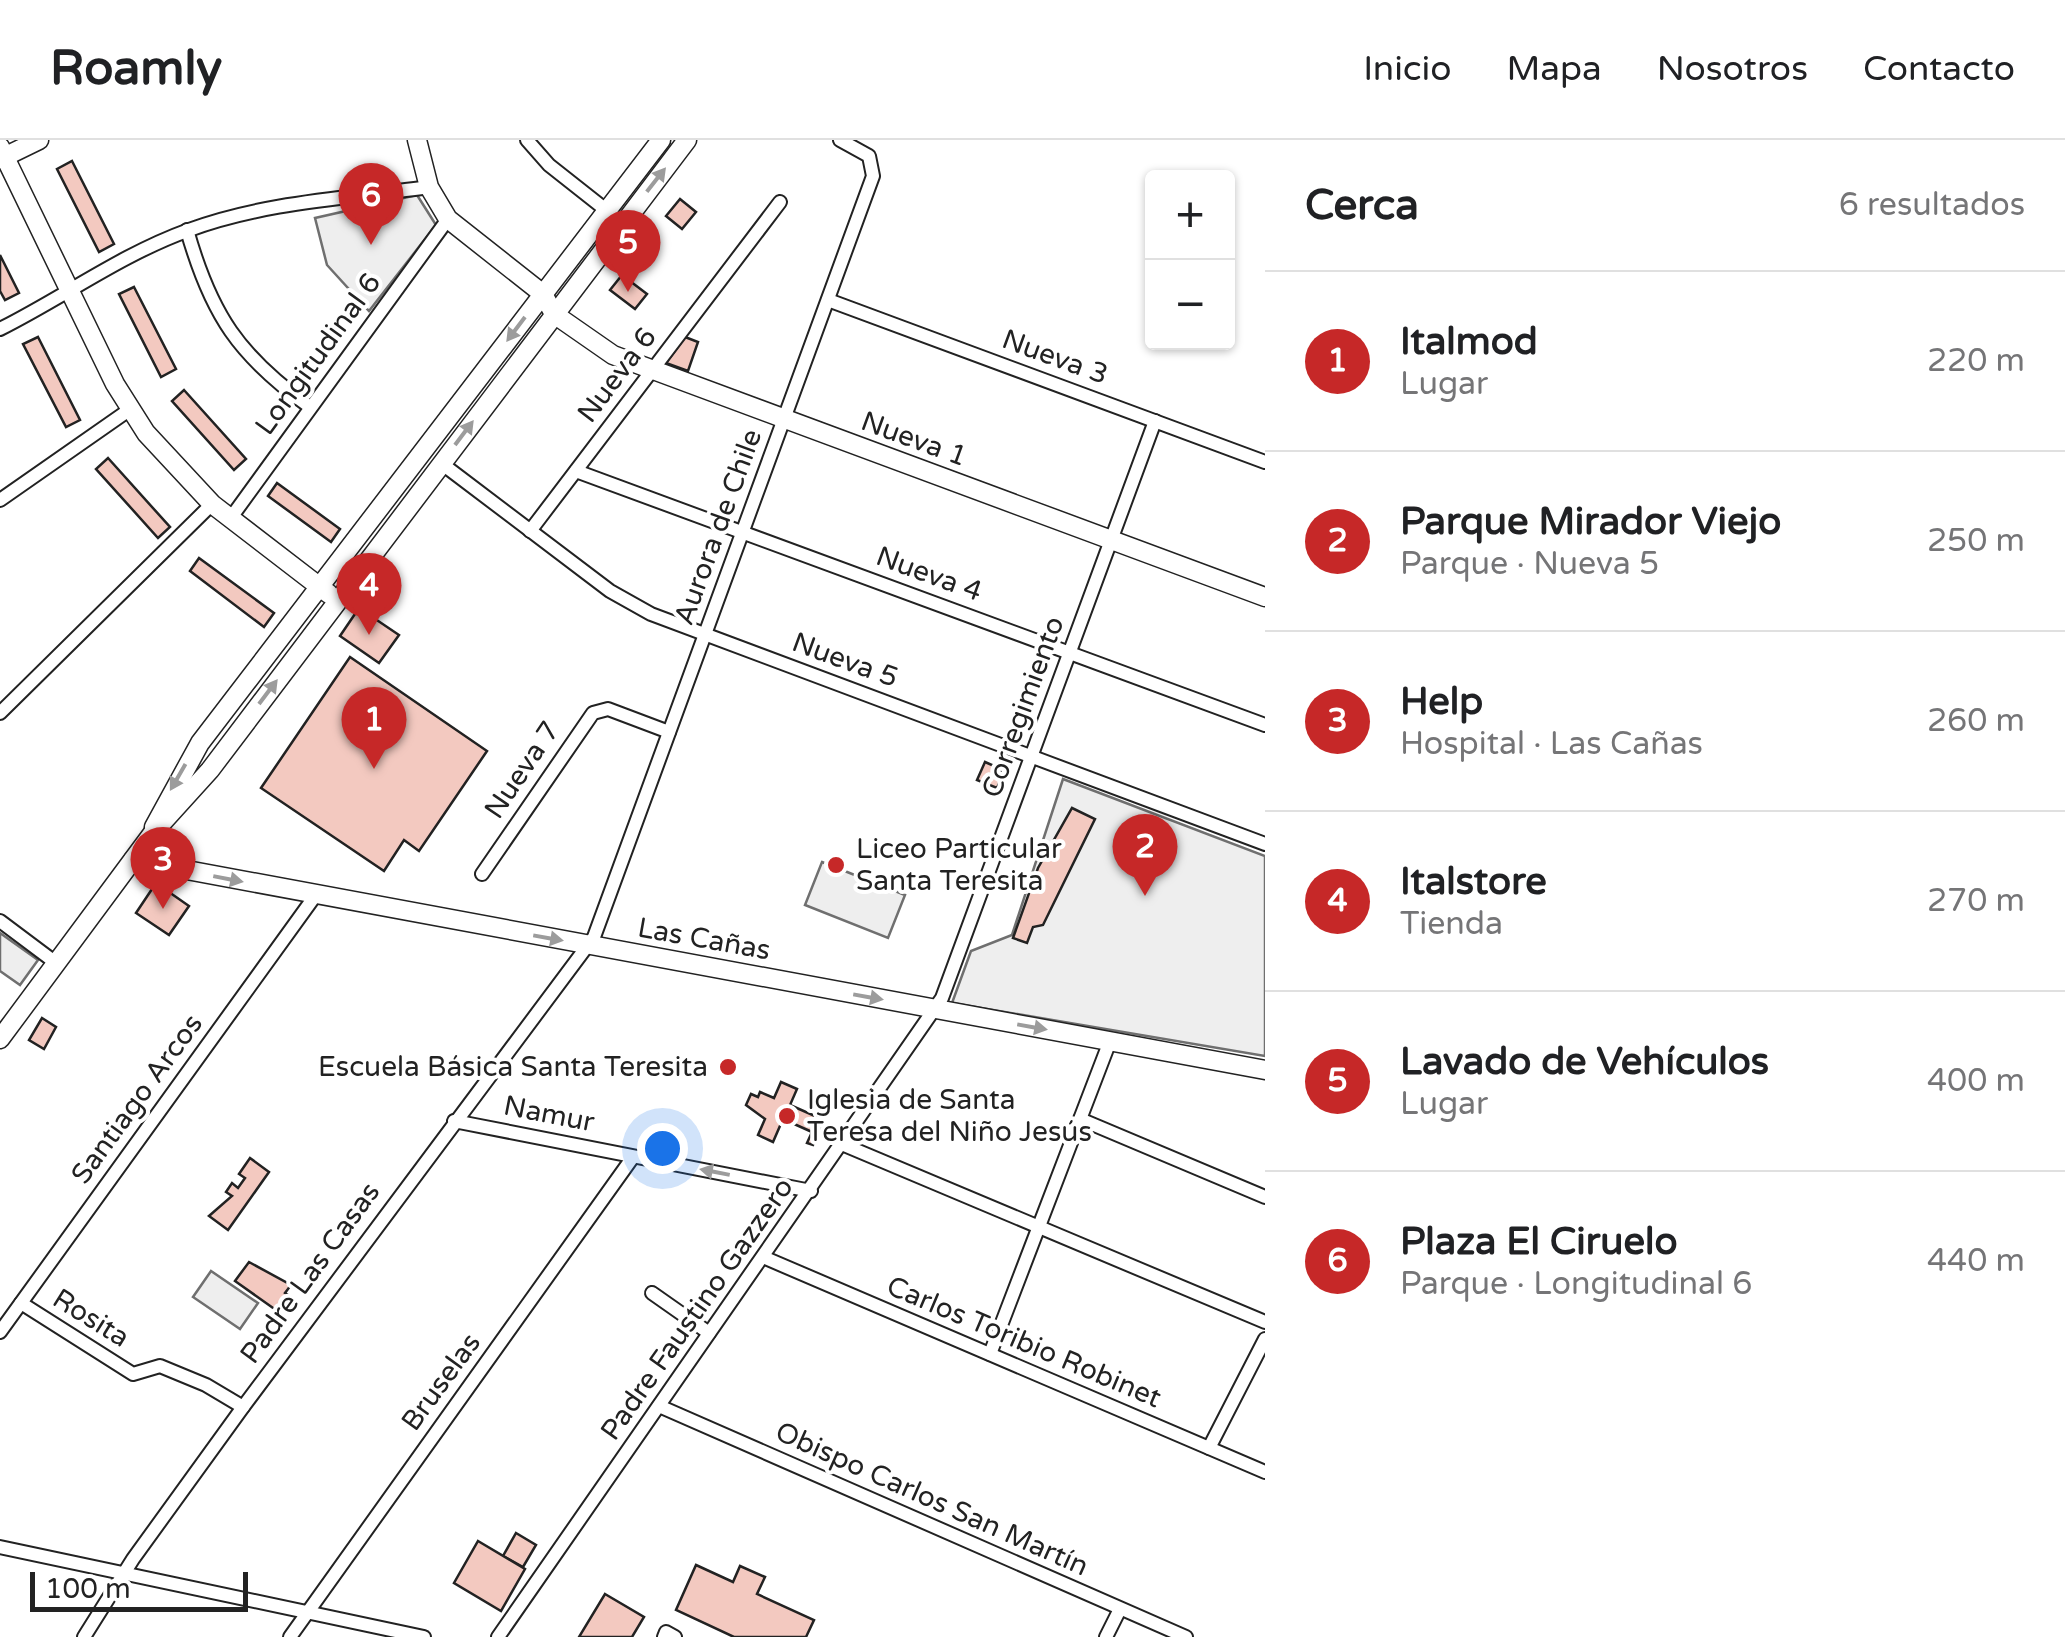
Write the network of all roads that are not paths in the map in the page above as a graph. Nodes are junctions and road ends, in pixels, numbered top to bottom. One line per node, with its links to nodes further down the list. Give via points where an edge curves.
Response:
1 (39, 140): 7 (street)
2 (417, 140): 8 (street)
3 (527, 140): 10 (street)
4 (660, 140): 10 (street)
5 (687, 140): 16 (street, one-way to 5)
6 (840, 140): 15 (street, Aurora de Chile, via 865,152 874,171)
7 (2, 154): 13 (street)
8 (429, 187): 11 (street); 12 (street, via 244,214)
9 (780, 202): 18 (street, Nueva 6)
10 (606, 210): 14 (street)
11 (448, 219): 14 (street); 19 (street, Longitudinal 6)
12 (187, 230): 13 (street); 19 (street, via 202,285 232,339 266,376)
13 (69, 290): 17 (street); 20 (street)
14 (543, 294): 16 (street); 32 (street, one-way to 32)
15 (828, 300): 21 (street, Aurora de Chile); 22 (street, Nueva 3)
16 (554, 314): 18 (street, Nueva 1, via 600,348); 24 (street, one-way to 16)
17 (0, 329)
18 (651, 372): 21 (street, Nueva 1); 25 (street, Nueva 6)
19 (310, 408): 28 (street, Longitudinal 6)
20 (130, 410): 26 (street); 27 (street)
21 (784, 420): 30 (street, Aurora de Chile); 31 (street, Nueva 1)
22 (1155, 421): 23 (street, Nueva 3); 31 (street, Corregimiento)
23 (1265, 462)
24 (441, 463): 29 (street, Nueva 5); 34 (street)
25 (576, 470): 29 (street, Nueva 6); 30 (street, Nueva 4)
26 (0, 500)
27 (212, 504): 28 (street); 37 (street)
28 (230, 519): 32 (street)
29 (530, 531): 35 (street, Nueva 5, via 624,600)
30 (742, 532): 35 (street, Aurora de Chile); 36 (street, Nueva 4)
31 (1110, 540): 33 (street, Nueva 1); 36 (street, Corregimiento)
32 (321, 588): 34 (street); 41 (street, one-way to 41, via 192,754)
33 (1265, 597)
34 (338, 600): 41 (street, one-way to 34, via 193,792)
35 (705, 635): 39 (street, Aurora de Chile); 40 (street, Nueva 5)
36 (1070, 652): 38 (street, Nueva 4); 40 (street, Corregimiento)
37 (0, 712)
38 (1265, 724)
39 (669, 732): 44 (street, Nueva 7, via 608,710 592,712); 47 (street, Aurora de Chile)
40 (1032, 756): 42 (street, Nueva 5); 49 (street, Corregimiento)
41 (152, 834): 43 (street)
42 (1265, 844)
43 (132, 860): 45 (street, Las Cañas, one-way to 45); 48 (street)
44 (482, 874)
45 (315, 896): 47 (street, Las Cañas, one-way to 47); 62 (street, Santiago Arcos)
46 (0, 922): 48 (street)
47 (586, 945): 49 (street, Las Cañas, one-way to 49); 54 (street, Padre Las Casas)
48 (56, 963): 50 (street)
49 (936, 1010): 51 (street, Las Cañas, one-way to 51); 55 (street, Padre Faustino Gazzero)
50 (0, 1039)
51 (1110, 1041): 52 (street, Las Cañas); 53 (street)
52 (1265, 1070)
53 (1080, 1119): 58 (street); 59 (street)
54 (454, 1121): 56 (street, Namur); 69 (street, Padre Las Casas)
55 (844, 1146): 57 (street, Padre Faustino Gazzero); 59 (street)
56 (634, 1157): 57 (street, Namur, one-way to 56); 75 (street, Bruselas)
57 (811, 1191): 60 (street, Padre Faustino Gazzero)
58 (1265, 1197)
59 (1039, 1228): 63 (street); 67 (street)
60 (763, 1257): 65 (street, Padre Faustino Gazzero); 67 (street, Carlos Toribio Robinet)
61 (652, 1293): 65 (street)
62 (21, 1303): 64 (street, Santiago Arcos); 69 (street, Rosita, via 133,1374 157,1365)
63 (1265, 1322)
64 (0, 1332)
65 (709, 1333): 68 (street, Padre Faustino Gazzero)
66 (1265, 1339): 70 (street)
67 (990, 1354): 70 (street, Carlos Toribio Robinet)
68 (659, 1406): 74 (street, Obispo Carlos San Martín); 79 (street, Padre Faustino Gazzero)
69 (242, 1407): 73 (street, Padre Las Casas)
70 (1209, 1448): 71 (street, Carlos Toribio Robinet)
71 (1265, 1472)
72 (0, 1547): 73 (street)
73 (124, 1572): 75 (street); 76 (street, Padre Las Casas)
74 (1120, 1609): 80 (street); 81 (street, Obispo Carlos San Martín)
75 (306, 1612): 77 (street, Bruselas); 78 (street)
76 (84, 1637)
77 (290, 1637)
78 (424, 1637)
79 (498, 1637)
80 (1106, 1637)
81 (1186, 1637)

